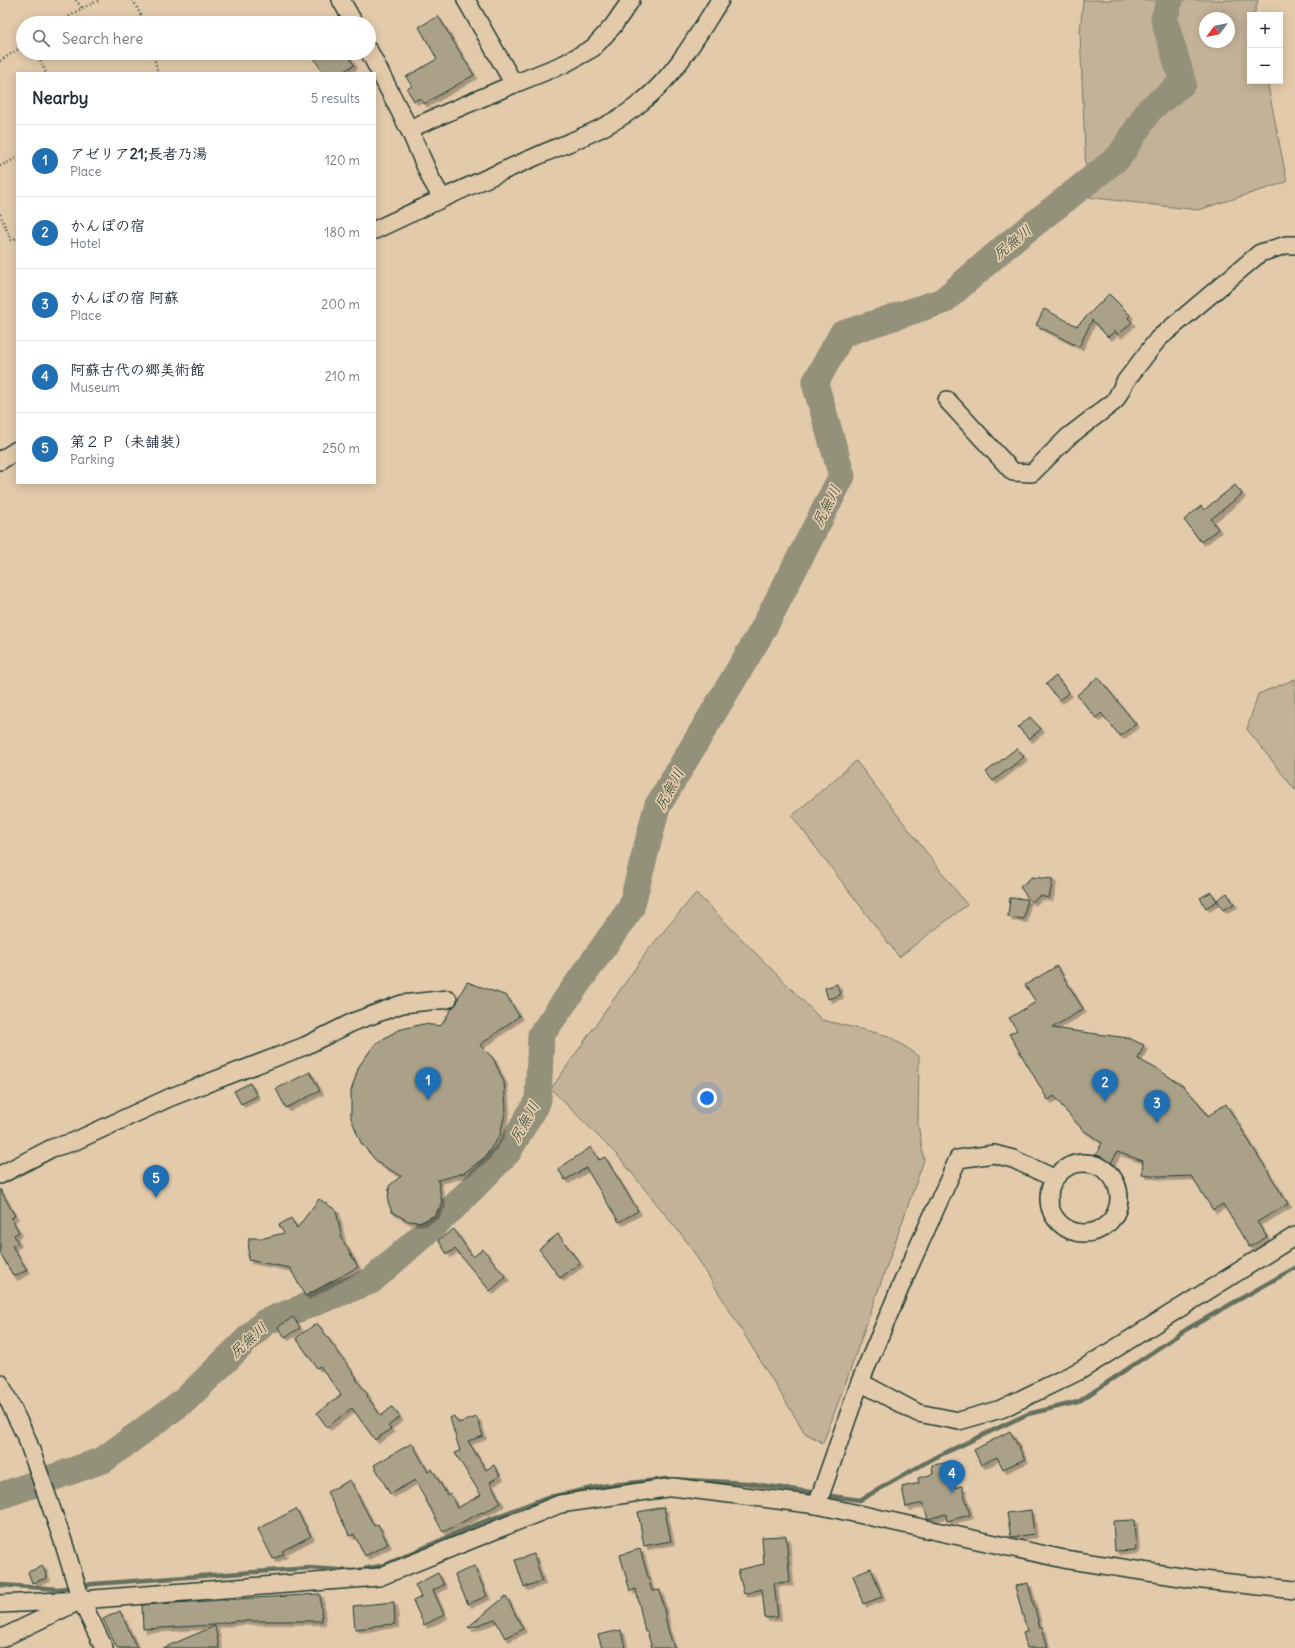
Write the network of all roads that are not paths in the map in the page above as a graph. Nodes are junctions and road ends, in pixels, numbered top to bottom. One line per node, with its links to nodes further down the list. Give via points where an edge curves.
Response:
1 (341, 0): 5 (street)
2 (466, 0): 7 (street)
3 (631, 0): 7 (street, via 613,26 592,48 564,64)
4 (720, 0): 9 (street, via 674,70 643,102 594,131)
5 (350, 16)
6 (374, 60): 8 (street)
7 (514, 84): 8 (street)
8 (409, 129): 9 (street)
9 (442, 198): 10 (street)
10 (376, 230)
11 (1295, 245): 12 (street, via 1260,252 1158,339 1125,382 1115,401 1068,437 1032,473 1013,472)
12 (947, 400)
13 (16, 451): 14 (street)
14 (0, 461)
15 (448, 999): 16 (street, via 402,1004 353,1022 305,1046 171,1097 73,1142 52,1148)
16 (0, 1175)
17 (1054, 1178): 17 (street, via 1049,1189 1048,1201 1051,1212 1067,1230 1090,1233 1110,1222 1119,1201 1118,1189 1106,1170 1084,1162 1072,1164); 19 (street, via 1013,1159 994,1154 958,1159)
18 (1295, 1236): 19 (street, via 1081,1370 1001,1409 959,1421 918,1413)
19 (860, 1382): 21 (street)
20 (0, 1383): 23 (street, via 27,1439)
21 (817, 1505): 22 (street, via 1064,1559 1194,1579); 23 (street, via 673,1487 560,1504 379,1577)
22 (1295, 1590)
23 (81, 1600): 24 (street); 25 (street); 26 (street)
24 (0, 1604)
25 (0, 1639)
26 (104, 1648)

